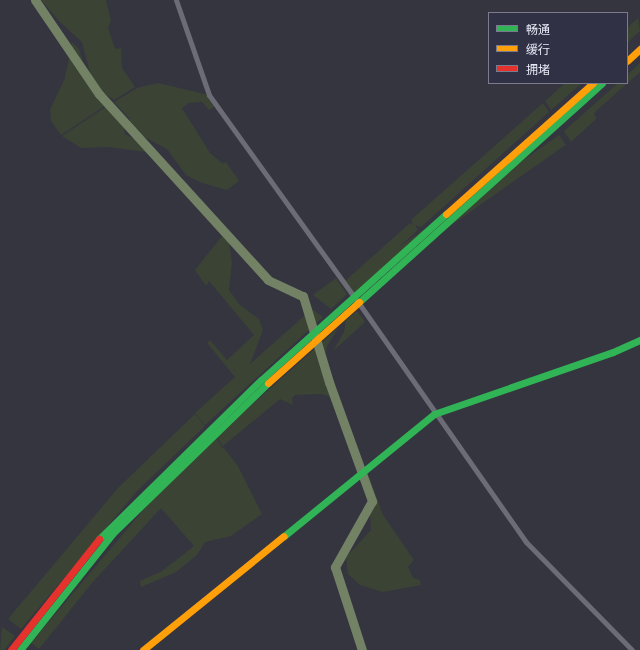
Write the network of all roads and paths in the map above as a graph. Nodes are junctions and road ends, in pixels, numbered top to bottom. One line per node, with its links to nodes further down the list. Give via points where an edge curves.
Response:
1 (176, 0): 8 (street, via 209,95)
2 (640, 41): 4 (main road)
3 (640, 49): 5 (main road)
4 (628, 52)
5 (628, 60)
6 (592, 84): 8 (main road)
7 (601, 84): 8 (main road)
8 (356, 299): 10 (street); 11 (main road, via 261,380 107,528); 12 (main road, via 113,533)
9 (640, 340): 10 (main road, via 613,352 471,399)
10 (434, 414): 13 (main road); 14 (street, via 526,542)
11 (11, 650)
12 (20, 650)
13 (143, 650)
14 (632, 650)

